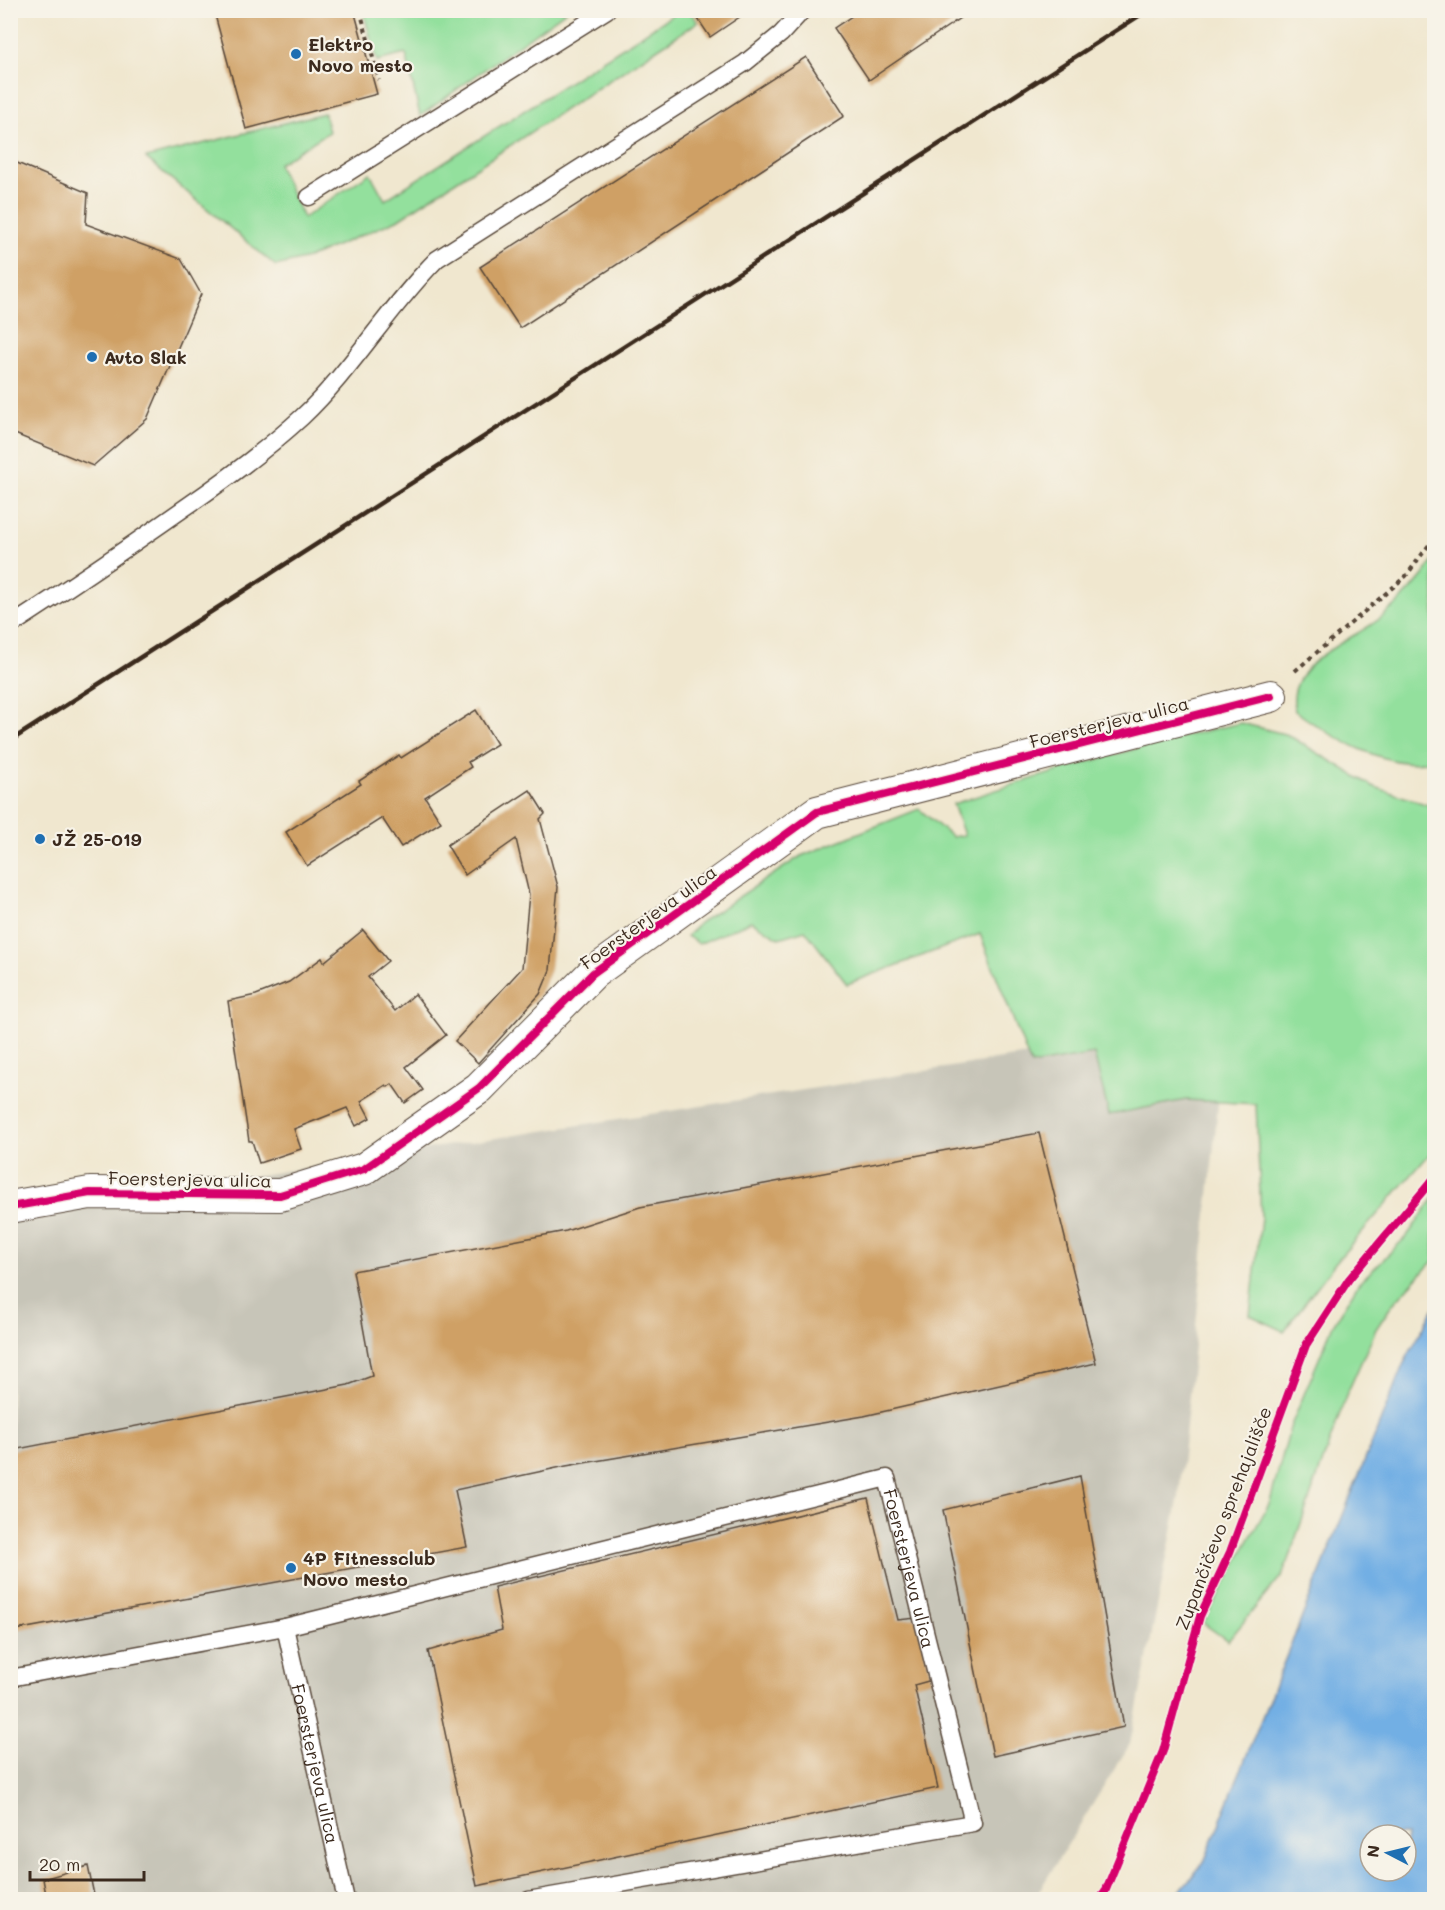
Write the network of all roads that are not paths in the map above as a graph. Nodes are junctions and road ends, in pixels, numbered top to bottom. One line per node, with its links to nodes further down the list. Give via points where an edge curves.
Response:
1 (607, 10): 3 (lane)
2 (803, 10): 4 (lane, via 745,63 437,259 301,418 232,474 112,560)
3 (309, 197)
4 (10, 626)
5 (1271, 696): 6 (street, Foersterjeva ulica, via 817,812 593,973 479,1088 364,1169 280,1195 90,1193)
6 (10, 1207)
7 (285, 1627): 8 (lane, Foersterjeva ulica); 9 (lane, Foersterjeva ulica); 10 (lane, Foersterjeva ulica, via 887,1478 973,1823)
8 (10, 1678)
9 (346, 1899)
10 (528, 1899)

